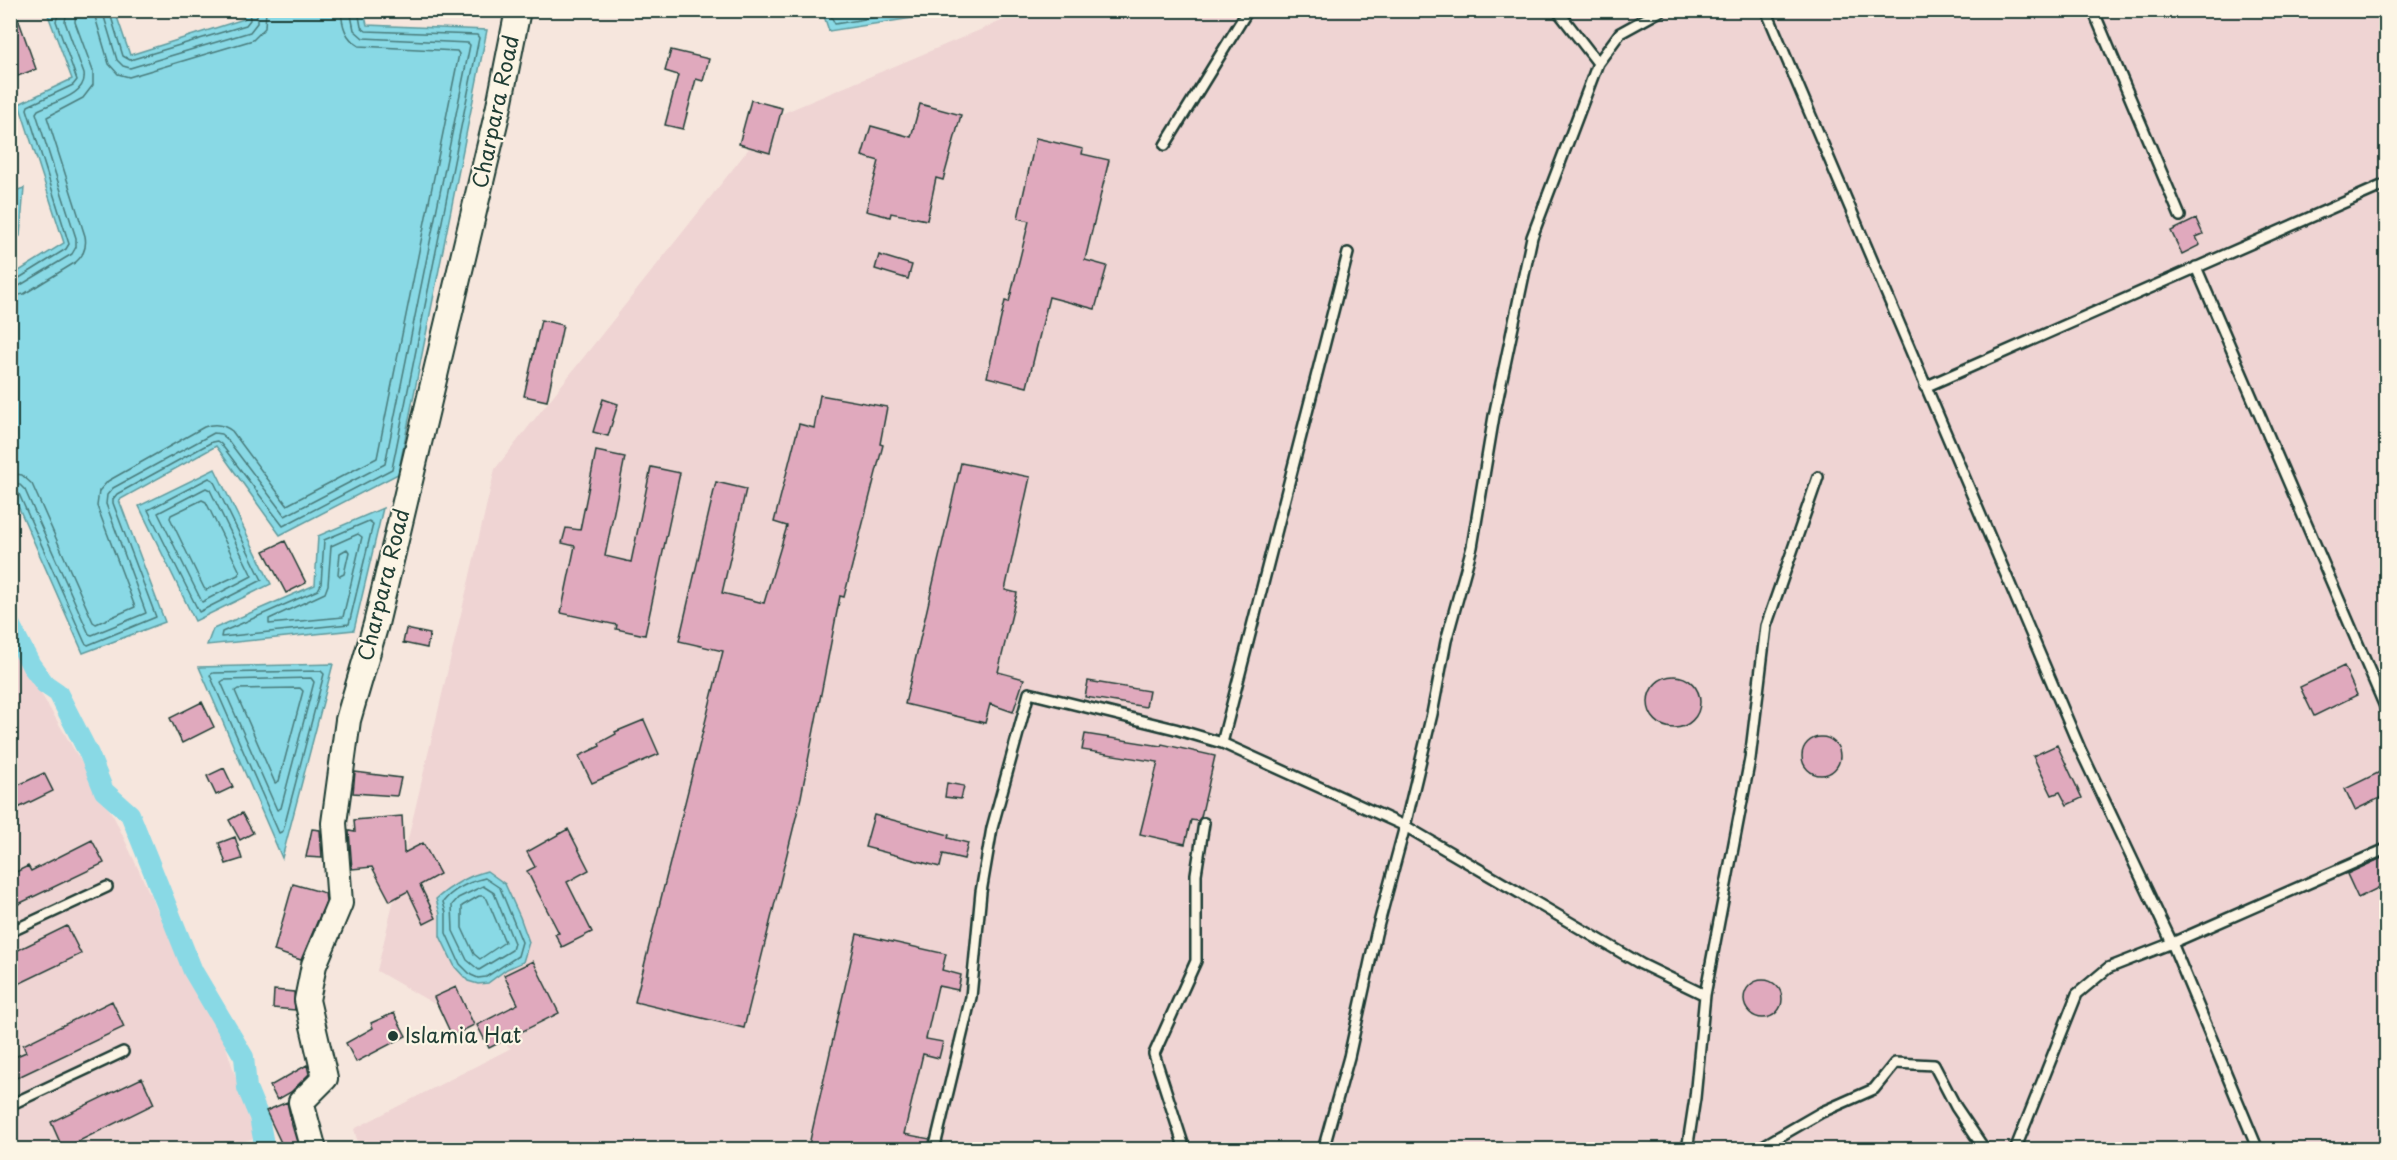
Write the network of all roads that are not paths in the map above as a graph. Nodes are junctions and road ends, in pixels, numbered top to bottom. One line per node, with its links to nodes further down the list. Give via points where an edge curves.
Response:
1 (518, 10): 26 (street, Charpara Road, via 499,106 376,624 348,720 334,823 340,903 314,965 307,1000 325,1078 302,1102)
2 (1248, 10): 8 (lane)
3 (1557, 10): 7 (lane)
4 (1662, 10): 7 (lane, via 1620,33)
5 (1766, 10): 13 (lane)
6 (2093, 10): 10 (lane)
7 (1598, 63): 18 (lane, via 1532,237 1494,416 1472,547 1446,641)
8 (1165, 145)
9 (2386, 184): 12 (lane)
10 (2180, 216)
11 (1348, 253): 16 (lane)
12 (2196, 267): 13 (lane); 15 (lane)
13 (1925, 387): 22 (lane, via 2080,749)
14 (1818, 477): 23 (lane, via 1766,626 1750,759)
15 (2386, 709)
16 (1222, 743): 18 (lane); 27 (lane, via 1029,693 992,828 981,892 971,997)
17 (1204, 823): 28 (lane, via 1196,874 1196,961 1154,1054)
18 (1405, 826): 23 (lane, via 1641,964); 29 (lane)
19 (2386, 849): 22 (lane)
20 (107, 887): 21 (lane)
21 (10, 932)
22 (2172, 943): 33 (lane, via 2108,968 2077,994); 34 (lane)
23 (1705, 995): 30 (lane)
24 (123, 1052): 25 (lane)
25 (10, 1105)
26 (314, 1149)
27 (934, 1149)
28 (1185, 1149)
29 (1323, 1149)
30 (1687, 1149)
31 (1756, 1149): 32 (lane, via 1822,1112 1874,1089 1895,1063 1934,1065)
32 (1985, 1149)
33 (2015, 1149)
34 (2258, 1149)

